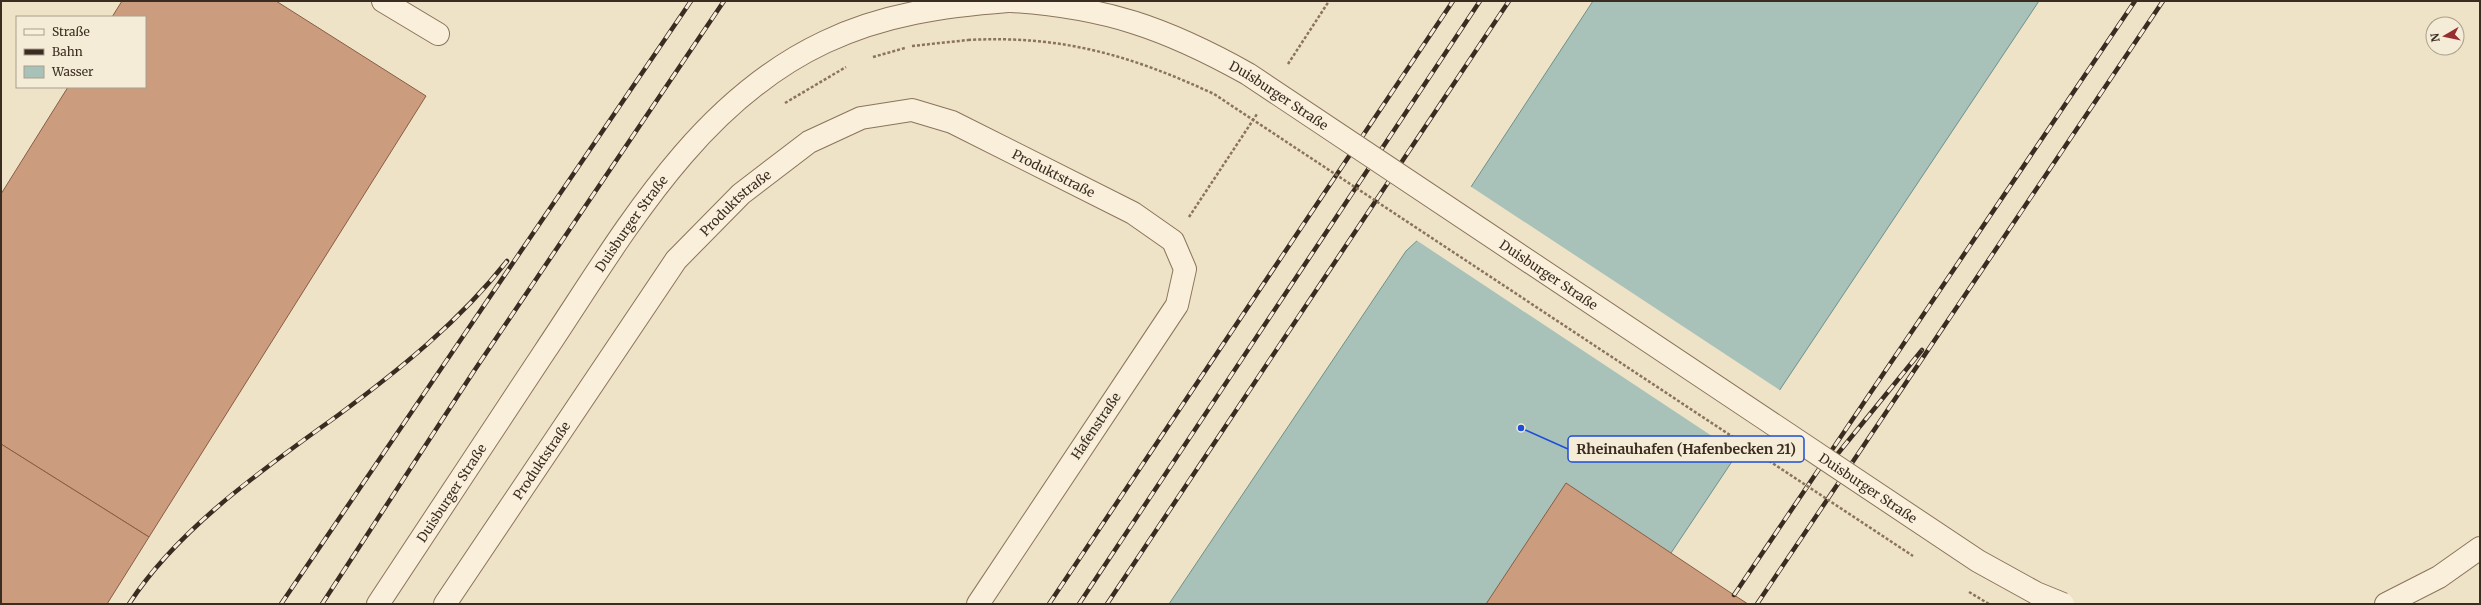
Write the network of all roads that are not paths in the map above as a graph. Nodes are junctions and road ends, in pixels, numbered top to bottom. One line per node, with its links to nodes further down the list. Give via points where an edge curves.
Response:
1 (383, 1): 4 (street)
2 (1008, 1): 7 (street, Duisburger Straße, via 900,15 863,26 824,42 759,81 731,103 707,126 652,195 607,258)
3 (1011, 1): 10 (street, Duisburger Straße, bridge, via 1053,4 1099,12 1151,27 1201,48 1248,74 1978,561 2036,593)
4 (438, 34)
5 (1173, 241): 8 (street, Produktstraße, via 1134,213 952,122 912,110 861,118 809,142 741,194 676,260); 9 (street, Hafenstraße, via 1185,269 1177,305)
6 (2480, 548): 11 (street, via 2439,577)
7 (378, 604)
8 (445, 604)
9 (978, 604)
10 (2063, 604)
11 (2386, 604)

